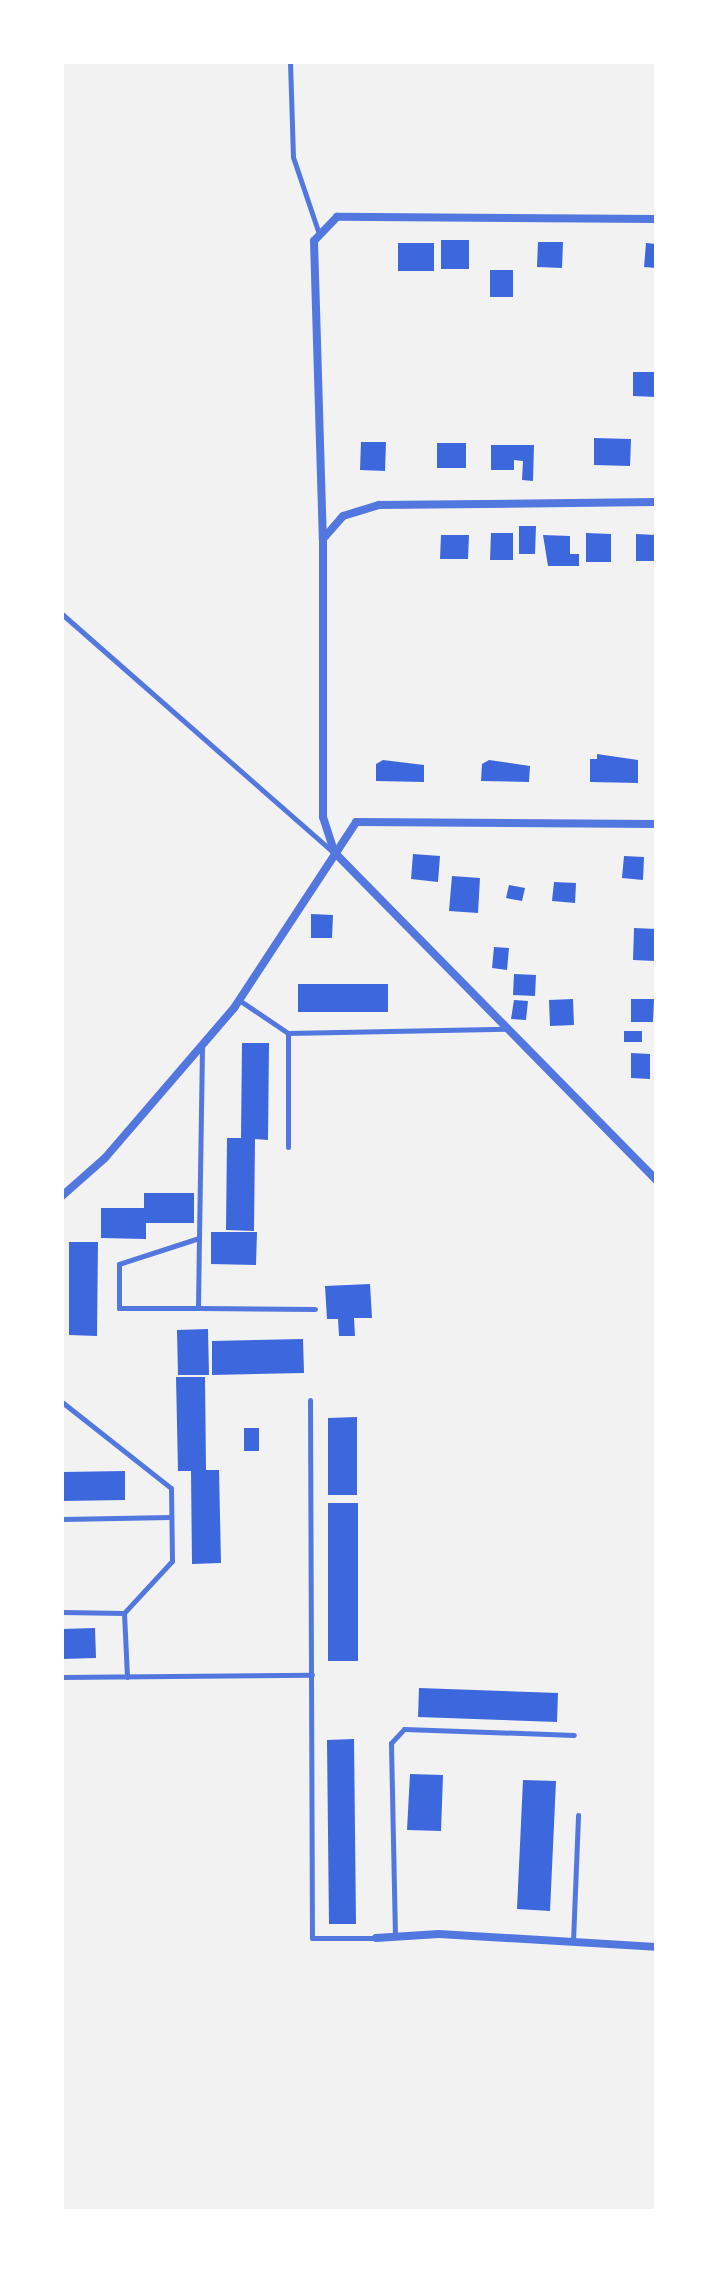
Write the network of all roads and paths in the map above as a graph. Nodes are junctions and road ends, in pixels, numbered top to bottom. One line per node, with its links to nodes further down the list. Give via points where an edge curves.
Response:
1 (290, 62): 3 (lane, via 293,157)
2 (656, 219): 3 (street, via 355,216 337,217)
3 (319, 234): 5 (street, via 314,241)
4 (656, 502): 5 (street, via 379,505 343,516)
5 (323, 539): 8 (street, via 323,817)
6 (62, 614): 8 (lane)
7 (656, 824): 8 (street, via 356,822)
8 (335, 853): 9 (street); 10 (street)
9 (239, 999): 11 (lane); 12 (street)
10 (507, 1029): 11 (lane); 14 (street)
11 (288, 1033): 13 (lane)
12 (202, 1045): 15 (street, via 105,1158); 16 (lane)
13 (288, 1147)
14 (656, 1180)
15 (62, 1196)
16 (199, 1238): 17 (lane); 17 (lane, via 119,1264 119,1308)
17 (198, 1308): 18 (lane)
18 (315, 1309)
19 (310, 1400): 25 (lane)
20 (63, 1403): 21 (lane, via 171,1488)
21 (171, 1517): 22 (lane); 24 (lane, via 172,1561)
22 (62, 1519)
23 (62, 1612): 24 (lane)
24 (124, 1613): 27 (lane)
25 (312, 1675): 27 (lane); 31 (lane, via 312,1938)
26 (62, 1677): 27 (lane)
27 (127, 1677)
28 (574, 1735): 30 (lane, via 404,1729 391,1743)
29 (578, 1815): 32 (lane)
30 (395, 1937): 31 (street); 32 (street)
31 (376, 1938)
32 (573, 1941): 33 (street)
33 (656, 1947)

